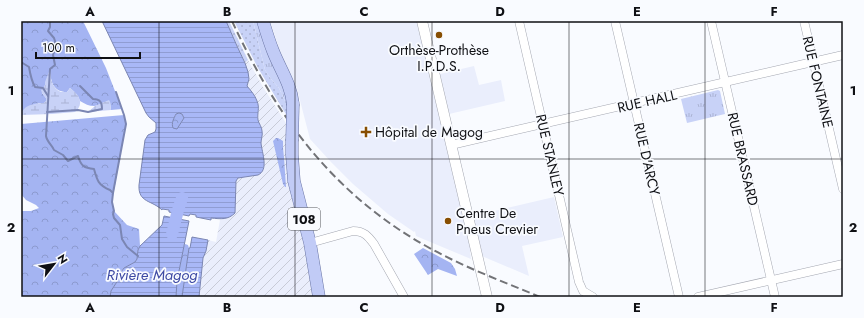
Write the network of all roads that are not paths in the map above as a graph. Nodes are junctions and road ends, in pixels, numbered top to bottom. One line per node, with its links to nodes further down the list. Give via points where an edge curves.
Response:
1 (263, 21): 14 (main road, 108, bridge, via 292,98 294,181)
2 (422, 21): 12 (street)
3 (519, 21): 11 (street, RUE STANLEY)
4 (615, 21): 10 (street, RUE D'ARCY)
5 (711, 21): 9 (street, RUE BRASSARD)
6 (804, 21): 8 (street, RUE FONTAINE)
7 (843, 55): 8 (street, RUE HALL)
8 (814, 62): 9 (street, RUE HALL); 13 (street, RUE FONTAINE)
9 (725, 83): 10 (street, RUE HALL); 16 (street, RUE BRASSARD)
10 (634, 104): 11 (street, RUE HALL); 21 (street, RUE D'ARCY)
11 (543, 124): 12 (street, RUE HALL); 20 (street, RUE STANLEY, via 579,282 586,293)
12 (451, 146): 19 (street)
13 (843, 189)
14 (310, 243): 17 (main road, 108); 18 (street, via 360,231 374,244)
15 (843, 264): 16 (street)
16 (771, 281): 22 (street); 23 (street, RUE BRASSARD)
17 (319, 297)
18 (404, 297)
19 (487, 297)
20 (594, 297)
21 (679, 297)
22 (698, 297)
23 (775, 297)

